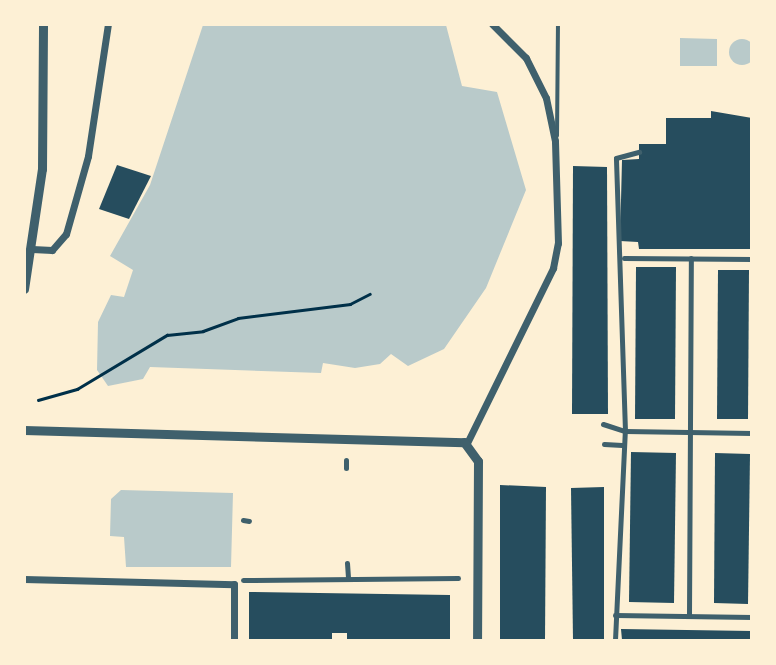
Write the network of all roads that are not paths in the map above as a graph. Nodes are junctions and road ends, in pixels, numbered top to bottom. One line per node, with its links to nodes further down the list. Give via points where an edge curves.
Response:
1 (43, 24): 8 (street)
2 (108, 24): 9 (street, via 88,156 66,234 52,250)
3 (492, 24): 5 (street, via 537,75)
4 (558, 24): 5 (lane)
5 (555, 141): 19 (street, via 553,268)
6 (639, 152): 10 (street, via 616,158 615,236)
7 (24, 221): 8 (street)
8 (36, 226): 9 (street)
9 (32, 249): 13 (street)
10 (624, 258): 11 (street); 16 (street)
11 (691, 258): 12 (street); 17 (street)
12 (751, 259)
13 (24, 289)
14 (603, 424): 16 (street)
15 (24, 430): 19 (street)
16 (625, 431): 17 (street); 21 (street)
17 (690, 433): 18 (street); 30 (street)
18 (751, 433)
19 (467, 443): 33 (street, via 478,461)
20 (604, 444): 21 (street)
21 (622, 445): 29 (street)
22 (346, 460): 23 (street)
23 (346, 468)
24 (347, 563): 27 (street)
25 (458, 578): 27 (street)
26 (24, 579): 32 (street, via 234,584)
27 (348, 579): 28 (street)
28 (243, 580)
29 (615, 615): 30 (street); 34 (street)
30 (688, 616): 31 (street)
31 (751, 617)
32 (234, 640)
33 (477, 640)
34 (615, 640)

